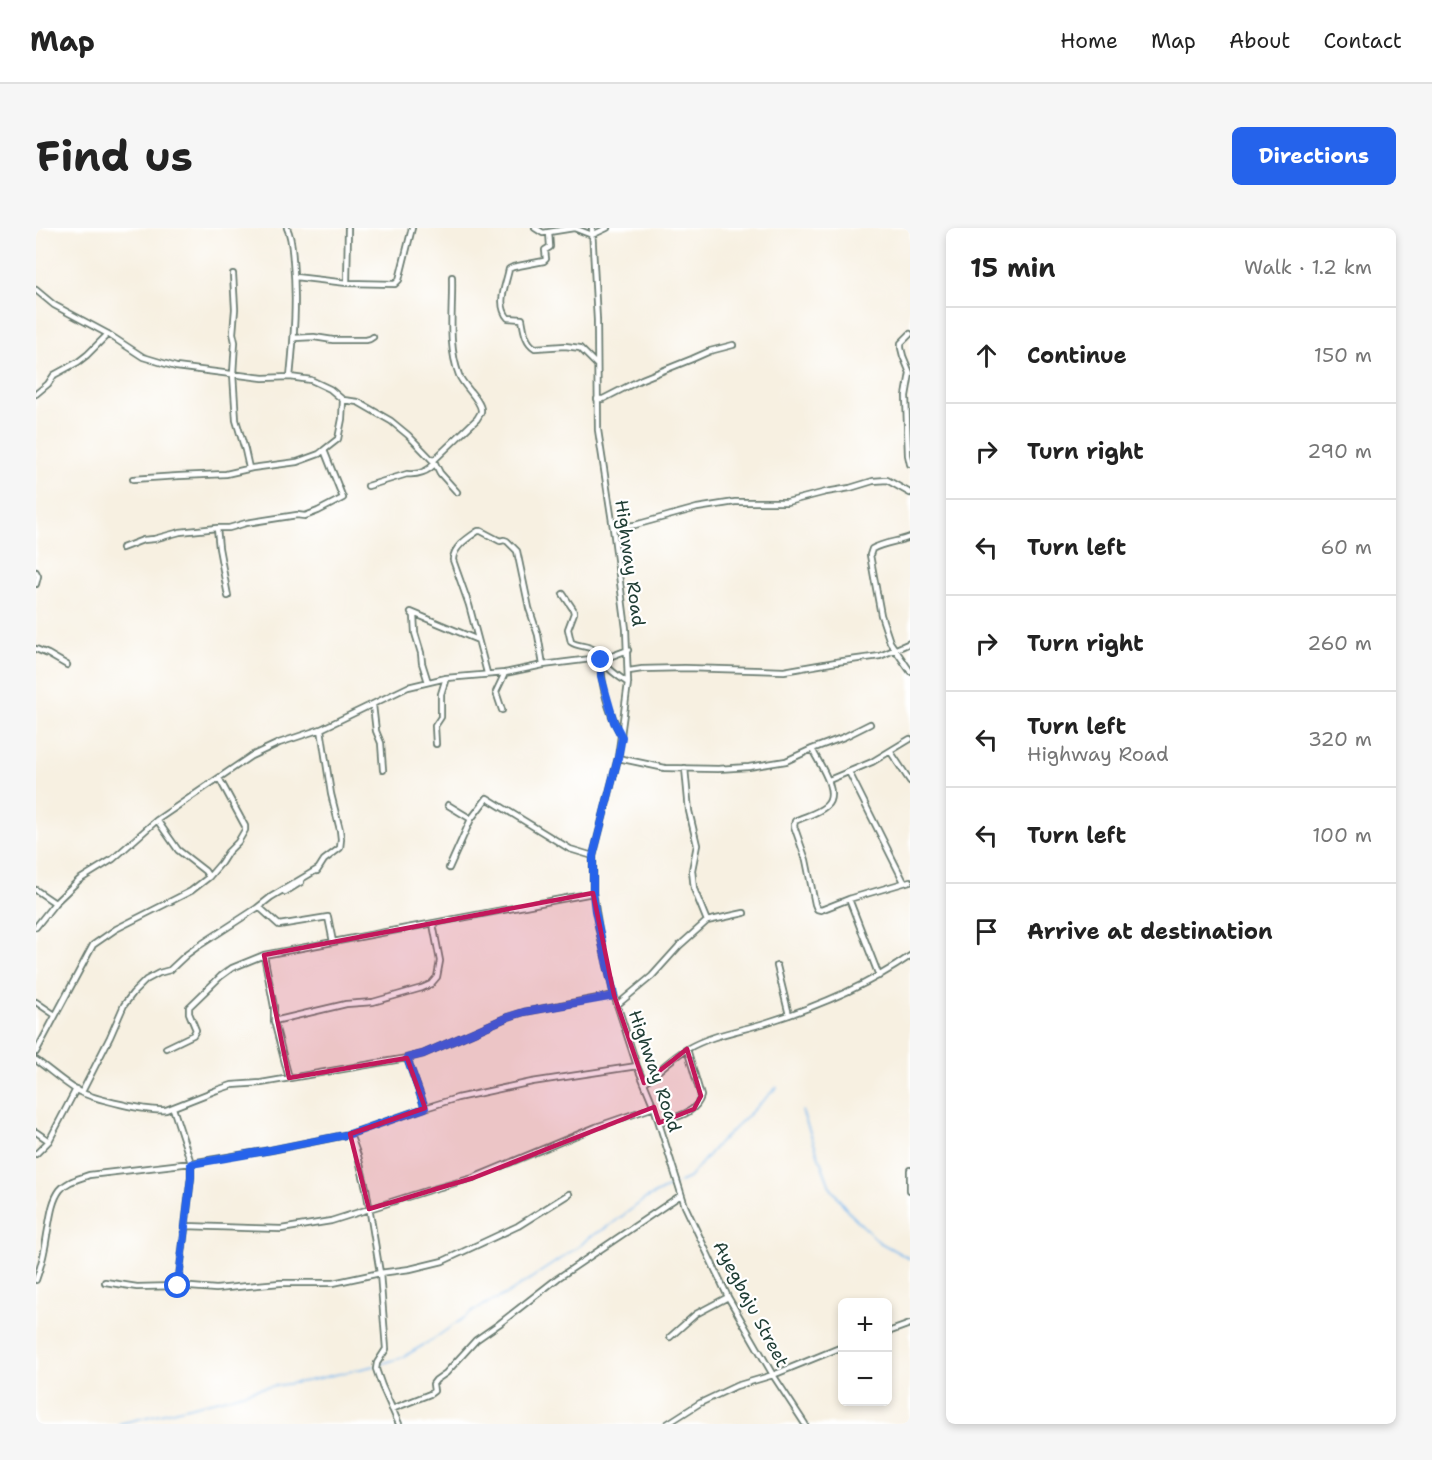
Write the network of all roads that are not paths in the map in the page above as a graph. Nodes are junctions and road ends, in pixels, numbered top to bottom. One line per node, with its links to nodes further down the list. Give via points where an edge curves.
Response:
1 (287, 228): 11 (street)
2 (348, 228): 13 (street)
3 (412, 228): 13 (street, via 395,284)
4 (535, 228): 8 (street)
5 (574, 228): 8 (street); 9 (street)
6 (592, 228): 9 (street, Highway Road)
7 (607, 228): 9 (street)
8 (549, 232): 20 (street, via 550,247 545,250 542,263 509,269 501,304 503,312 507,318 522,319 528,342 535,348 580,348)
9 (592, 234): 20 (street, Highway Road)
10 (233, 274): 22 (street)
11 (295, 277): 13 (street); 18 (street)
12 (452, 278): 28 (street, via 455,358 459,375 481,411)
13 (347, 284)
14 (36, 290): 16 (street, via 54,305)
15 (910, 333): 21 (street, via 901,348)
16 (108, 334): 22 (street, via 143,357 176,367); 24 (street, via 78,362 54,375)
17 (373, 337): 18 (street)
18 (294, 338): 23 (street)
19 (733, 345): 25 (street)
20 (597, 365): 25 (street, Highway Road)
21 (910, 373): 29 (street, via 906,396)
22 (233, 374): 23 (street); 30 (street, via 236,420)
23 (290, 377): 26 (street, via 311,380)
24 (36, 394)
25 (597, 399): 36 (street, Highway Road)
26 (343, 400): 27 (street, via 338,439); 28 (street, via 358,402 391,421)
27 (324, 450): 30 (street, via 297,462); 35 (street, via 343,498 305,516)
28 (434, 462): 32 (street, via 424,472); 33 (street)
29 (910, 464)
30 (249, 468): 31 (street, via 226,474)
31 (134, 479)
32 (368, 486)
33 (457, 492)
34 (910, 493): 36 (street, via 887,480 873,481 787,502 735,502)
35 (218, 528): 38 (street, via 180,532); 42 (street)
36 (613, 528): 46 (street, Highway Road)
37 (910, 537): 47 (street, via 878,546 870,555 881,615)
38 (122, 548)
39 (36, 572): 40 (street)
40 (36, 584)
41 (563, 594): 48 (street, via 574,613 568,628 571,642 594,650)
42 (228, 596)
43 (478, 640): 50 (street, via 453,553 481,531 507,541 517,551); 53 (street); 56 (street, via 411,612)
44 (910, 643): 47 (street)
45 (36, 649): 49 (street)
46 (628, 650): 48 (street); 52 (street, Highway Road)
47 (895, 650): 51 (street); 52 (street, via 880,656 784,671)
48 (601, 660): 50 (street); 57 (street); 62 (street, via 601,676)
49 (67, 664)
50 (543, 665): 54 (street)
51 (910, 670)
52 (628, 671): 57 (street, Highway Road)
53 (487, 673): 54 (street); 55 (street)
54 (505, 673): 59 (street, via 496,692)
55 (446, 678): 56 (street); 64 (street, via 441,717 435,726)
56 (428, 682): 58 (street, via 408,687)
57 (628, 683): 62 (street, Highway Road)
58 (373, 705): 61 (street); 69 (street)
59 (502, 710)
60 (870, 724): 65 (street)
61 (321, 729): 71 (street, via 251,756); 79 (street, via 341,839 340,848)
62 (622, 737): 67 (street, Highway Road)
63 (910, 739): 66 (street)
64 (436, 744)
65 (812, 749): 68 (street, via 786,761 749,767); 72 (street)
66 (890, 752): 70 (street); 73 (street)
67 (618, 758): 68 (street, via 664,768); 77 (street, Highway Road)
68 (685, 768): 87 (street, via 697,845 692,870 694,889)
69 (383, 770)
70 (849, 772): 72 (street); 81 (street)
71 (219, 778): 76 (street); 80 (street, via 245,830)
72 (828, 780): 84 (street, via 829,804 795,821 794,826 817,909)
73 (910, 781)
74 (448, 805): 75 (street)
75 (471, 819): 77 (street, via 487,798 570,849); 78 (street)
76 (158, 820): 80 (street, via 170,841); 85 (street)
77 (593, 856): 83 (street, Highway Road)
78 (450, 868)
79 (318, 869): 90 (street, via 259,907 279,925 328,917); 110 (street, via 197,947 170,970 146,980 124,1005)
80 (209, 878): 98 (street, via 93,945)
81 (907, 882): 84 (street)
82 (36, 890): 85 (street)
83 (593, 893): 88 (street); 95 (street, Highway Road)
84 (849, 899): 94 (street)
85 (55, 903): 89 (street)
86 (744, 913): 87 (street)
87 (706, 921): 97 (street)
88 (433, 924): 90 (street); 100 (street, via 440,961 437,977 431,984 374,1002 346,1004)
89 (36, 927)
90 (333, 942): 91 (street)
91 (264, 955): 100 (street); 101 (street, via 232,968 215,981 189,1007 194,1035)
92 (910, 956): 94 (street)
93 (777, 966): 99 (street)
94 (879, 976): 99 (street, via 837,998)
95 (614, 996): 97 (street, Highway Road); 104 (street, via 524,1012)
96 (36, 1002): 98 (street)
97 (617, 1005): 106 (street, Highway Road)
98 (55, 1015): 103 (street)
99 (789, 1015): 102 (street)
100 (274, 1021): 107 (street)
101 (166, 1048)
102 (687, 1049): 108 (street); 114 (street, via 702,1096 694,1109)
103 (36, 1052)
104 (407, 1058): 107 (street); 113 (street)
105 (36, 1060): 109 (street)
106 (637, 1066): 108 (street, Highway Road); 113 (street, via 532,1082)
107 (289, 1078): 112 (street, via 232,1086)
108 (644, 1083): 111 (street, Highway Road)
109 (76, 1089): 110 (street); 117 (street)
110 (82, 1092): 112 (street, via 157,1111)
111 (654, 1107): 114 (street, Highway Road); 124 (street, via 473,1178)
112 (173, 1108): 119 (street)
113 (425, 1108): 116 (street)
114 (659, 1123): 123 (street, Highway Road)
115 (36, 1132): 117 (street)
116 (350, 1134): 119 (street); 124 (street)
117 (49, 1141): 118 (street)
118 (36, 1154)
119 (191, 1164): 125 (street); 127 (street, via 89,1175 67,1184 52,1207)
120 (910, 1170): 121 (street)
121 (910, 1190)
122 (569, 1194): 126 (street, via 518,1226 443,1261)
123 (681, 1194): 130 (street, Ayegbaju Street); 136 (street, via 476,1340 436,1380 430,1394)
124 (369, 1209): 125 (street, via 331,1221 281,1229); 126 (street)
125 (186, 1226): 129 (street)
126 (380, 1273): 129 (street, via 333,1283 216,1289); 136 (street, via 386,1349 376,1366)
127 (36, 1280)
128 (105, 1282): 129 (street, via 137,1287)
129 (178, 1286)
130 (728, 1297): 133 (street, via 696,1314); 135 (street, Ayegbaju Street)
131 (910, 1324): 132 (street)
132 (892, 1331)
133 (670, 1337)
134 (838, 1349): 135 (street)
135 (773, 1375): 138 (street, via 736,1386); 139 (street, Ayegbaju Street)
136 (392, 1408): 137 (street)
137 (399, 1424)
138 (667, 1424)
139 (805, 1424)

